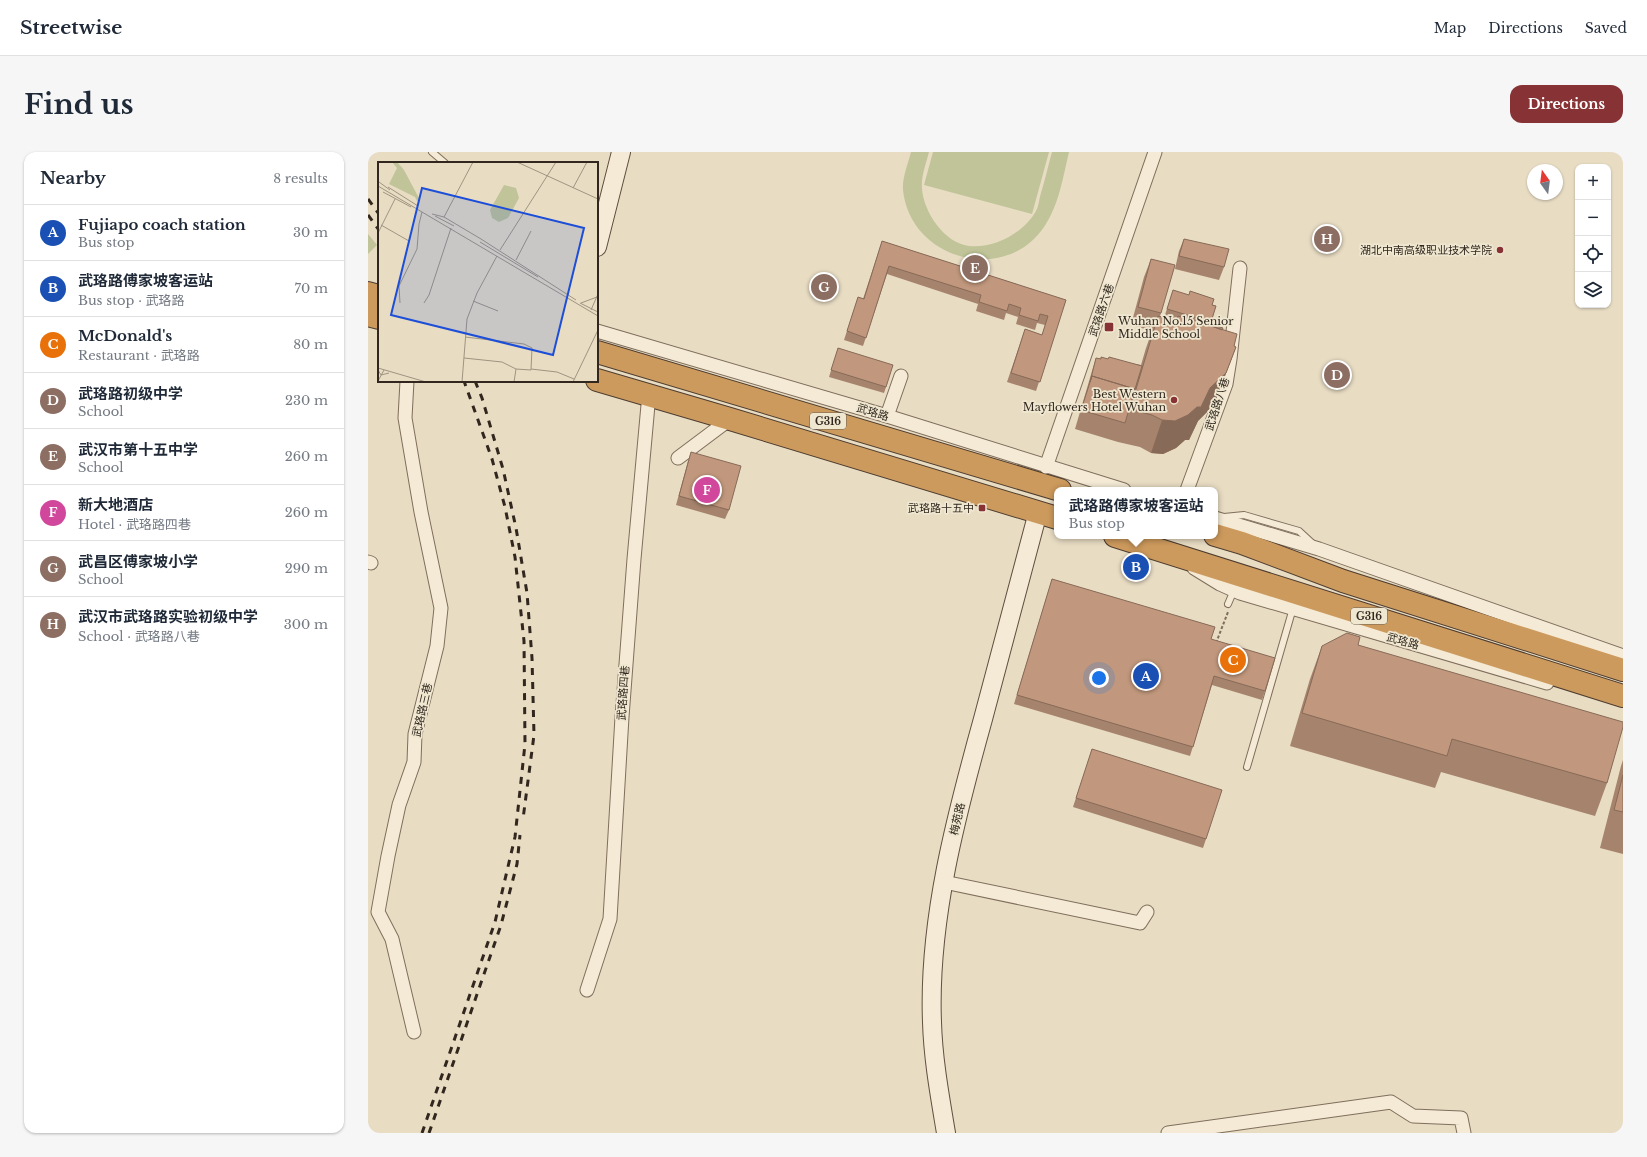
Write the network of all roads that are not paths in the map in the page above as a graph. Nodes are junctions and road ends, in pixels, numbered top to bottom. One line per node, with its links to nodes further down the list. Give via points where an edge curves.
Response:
1 (432, 152): 4 (lane)
2 (621, 152): 5 (street, via 604,208)
3 (1155, 152): 20 (street, 武珞路六巷)
4 (444, 162)
5 (598, 241)
6 (1240, 268): 22 (street, 武珞路八巷, via 1226,384)
7 (368, 293): 8 (highway)
8 (378, 296)
9 (368, 315): 10 (highway)
10 (378, 318)
11 (598, 331): 17 (street, 武珞路)
12 (598, 352): 23 (highway, 武珞路 / G316)
13 (901, 376): 17 (street)
14 (598, 380): 16 (highway, G316)
15 (407, 382): 40 (street, 武珞路三巷, via 405,418 440,608 437,646 415,734 414,762 399,805 378,912 392,939)
16 (650, 394): 18 (highway, G316); 39 (street, 武珞路四巷, via 634,559 610,919)
17 (887, 416): 20 (street, 武珞路)
18 (730, 418): 19 (street); 24 (highway, G316)
19 (678, 458)
20 (1046, 467): 21 (street, 武珞路)
21 (1114, 487)
22 (1188, 487)
23 (1054, 488)
24 (1047, 515): 37 (street, 梅苑路, via 956,817)
25 (1218, 525): 32 (street, via 1318,549)
26 (1218, 526): 33 (highway, G316, via 1242,543 1344,581)
27 (1125, 539): 28 (highway, 武珞路 / G316)
28 (1169, 553): 29 (street, 武珞路); 34 (highway, 武珞路 / G316)
29 (1234, 590): 30 (lane); 31 (street, 武珞路)
30 (1228, 604)
31 (1294, 608): 35 (street, 武珞路, via 1584,694); 36 (lane)
32 (1623, 656)
33 (1623, 670)
34 (1623, 696)
35 (1623, 700)
36 (1247, 767)
37 (944, 882): 38 (street, via 1140,923); 41 (street, 梅苑路, via 934,959 932,1022 939,1094)
38 (1147, 912)
39 (587, 990)
40 (414, 1032)
41 (946, 1133)
42 (1168, 1133): 43 (street, via 1391,1102 1413,1116 1462,1118)
43 (1464, 1133)

